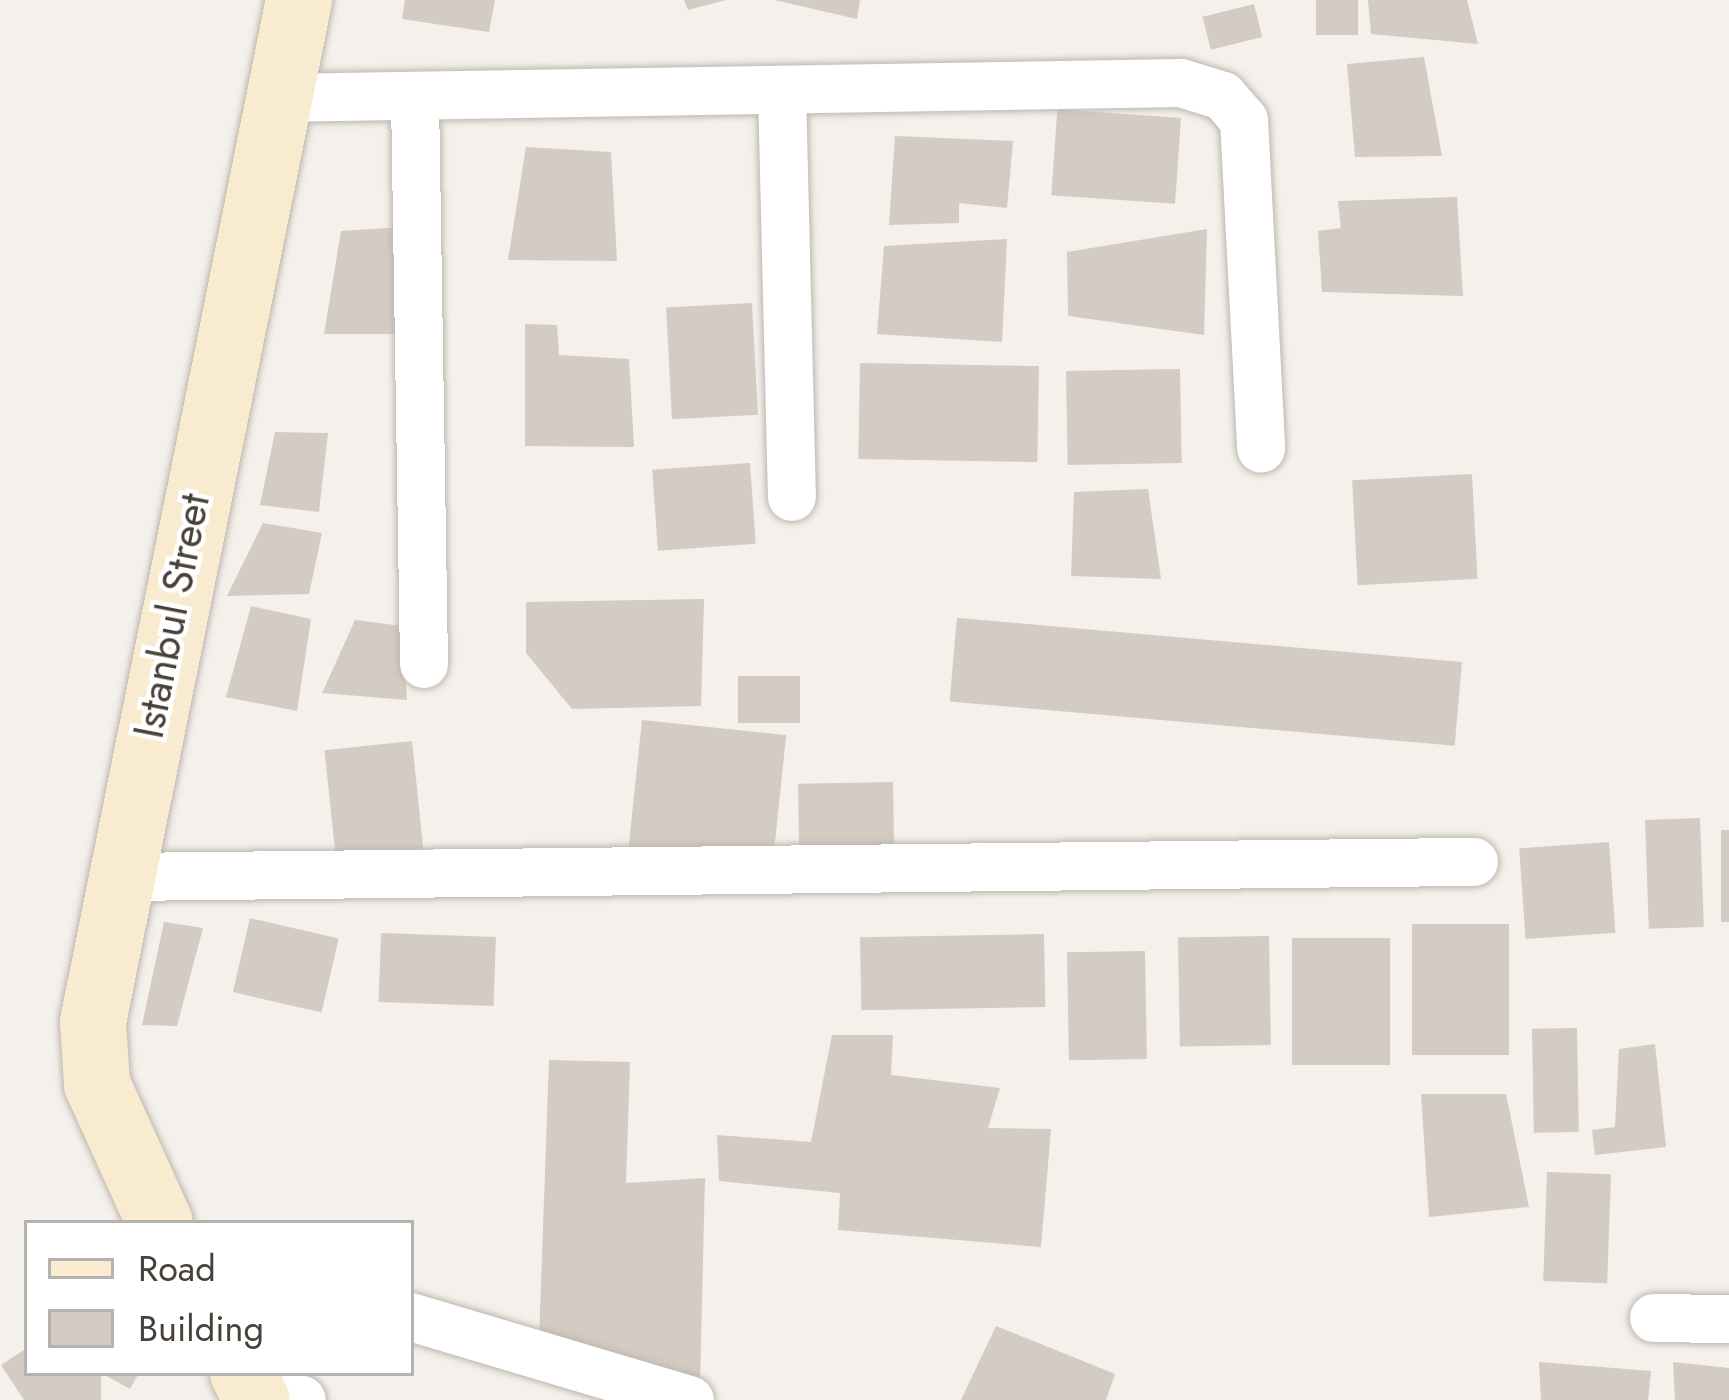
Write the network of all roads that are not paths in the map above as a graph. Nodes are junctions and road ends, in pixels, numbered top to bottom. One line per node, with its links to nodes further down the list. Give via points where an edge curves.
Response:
1 (299, 0): 4 (street, Istanbul Street)
2 (782, 91): 3 (street); 5 (street, via 1181,83 1223,96 1244,119); 6 (street)
3 (415, 96): 4 (street); 7 (street)
4 (277, 98): 9 (street, Istanbul Street)
5 (1261, 449)
6 (792, 497)
7 (424, 664)
8 (1474, 862): 9 (street)
9 (121, 877): 10 (street, Istanbul Street, via 93,1022 97,1084)
10 (159, 1220)
11 (1654, 1318): 13 (street)
12 (414, 1319): 14 (street)
13 (1729, 1319)
14 (690, 1400)

